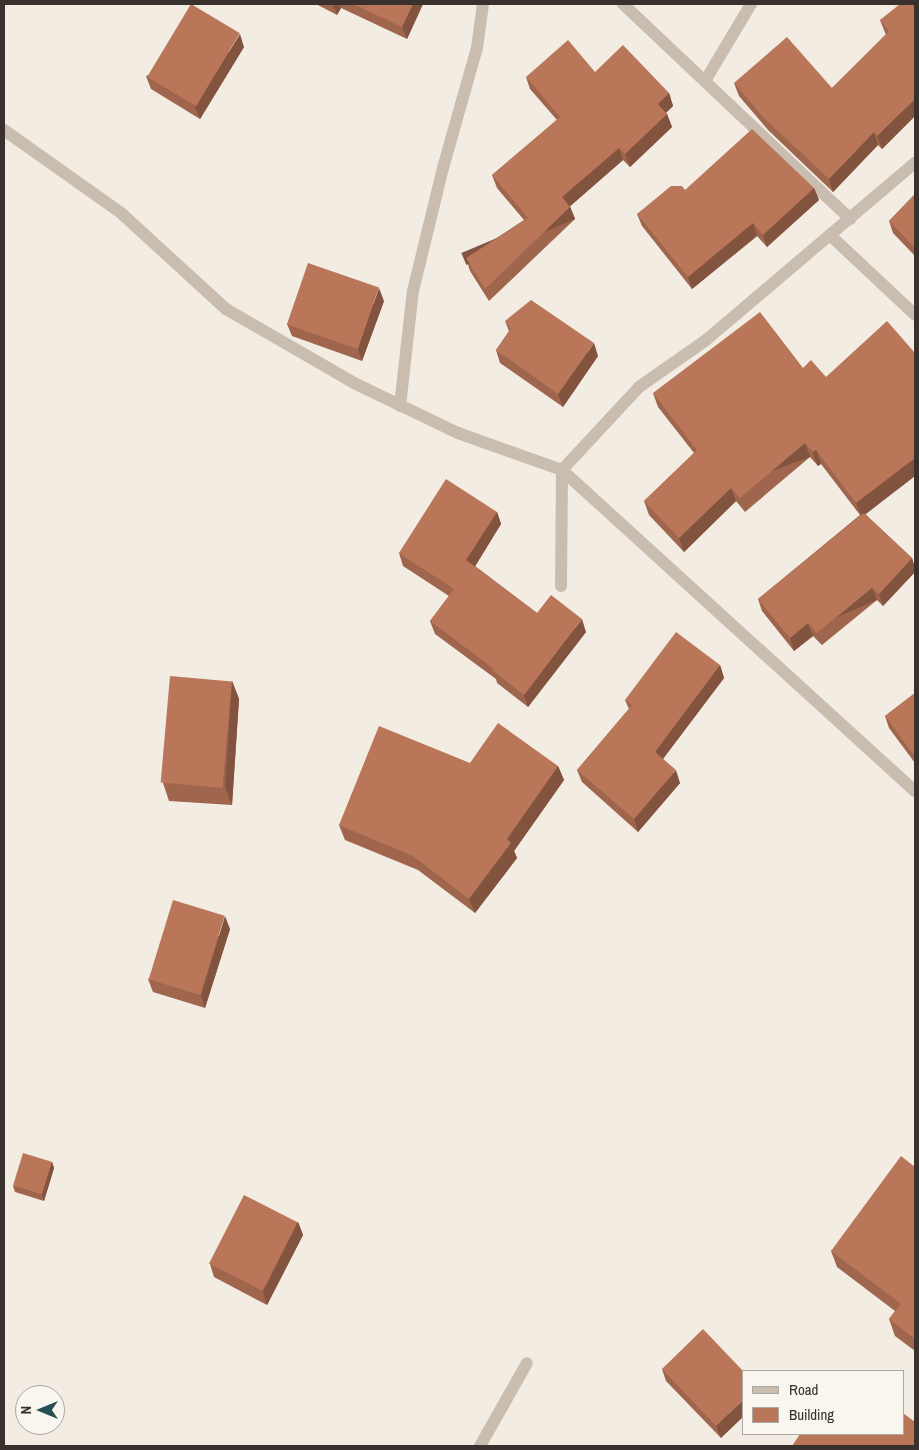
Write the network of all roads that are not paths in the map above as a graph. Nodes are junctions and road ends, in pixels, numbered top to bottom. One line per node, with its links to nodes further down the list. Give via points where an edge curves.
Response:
1 (483, 4): 10 (street, via 477,48 413,291)
2 (623, 4): 4 (street)
3 (751, 4): 4 (street)
4 (705, 81): 7 (street)
5 (4, 130): 10 (street, via 120,212 226,309 354,384)
6 (915, 163): 7 (street)
7 (850, 219): 8 (street)
8 (831, 236): 9 (street); 11 (street, via 706,340 639,387)
9 (915, 315)
10 (400, 406): 11 (street, via 458,433)
11 (562, 470): 12 (street); 13 (street)
12 (561, 586)
13 (915, 791)
14 (526, 1363): 15 (street)
15 (480, 1446)

